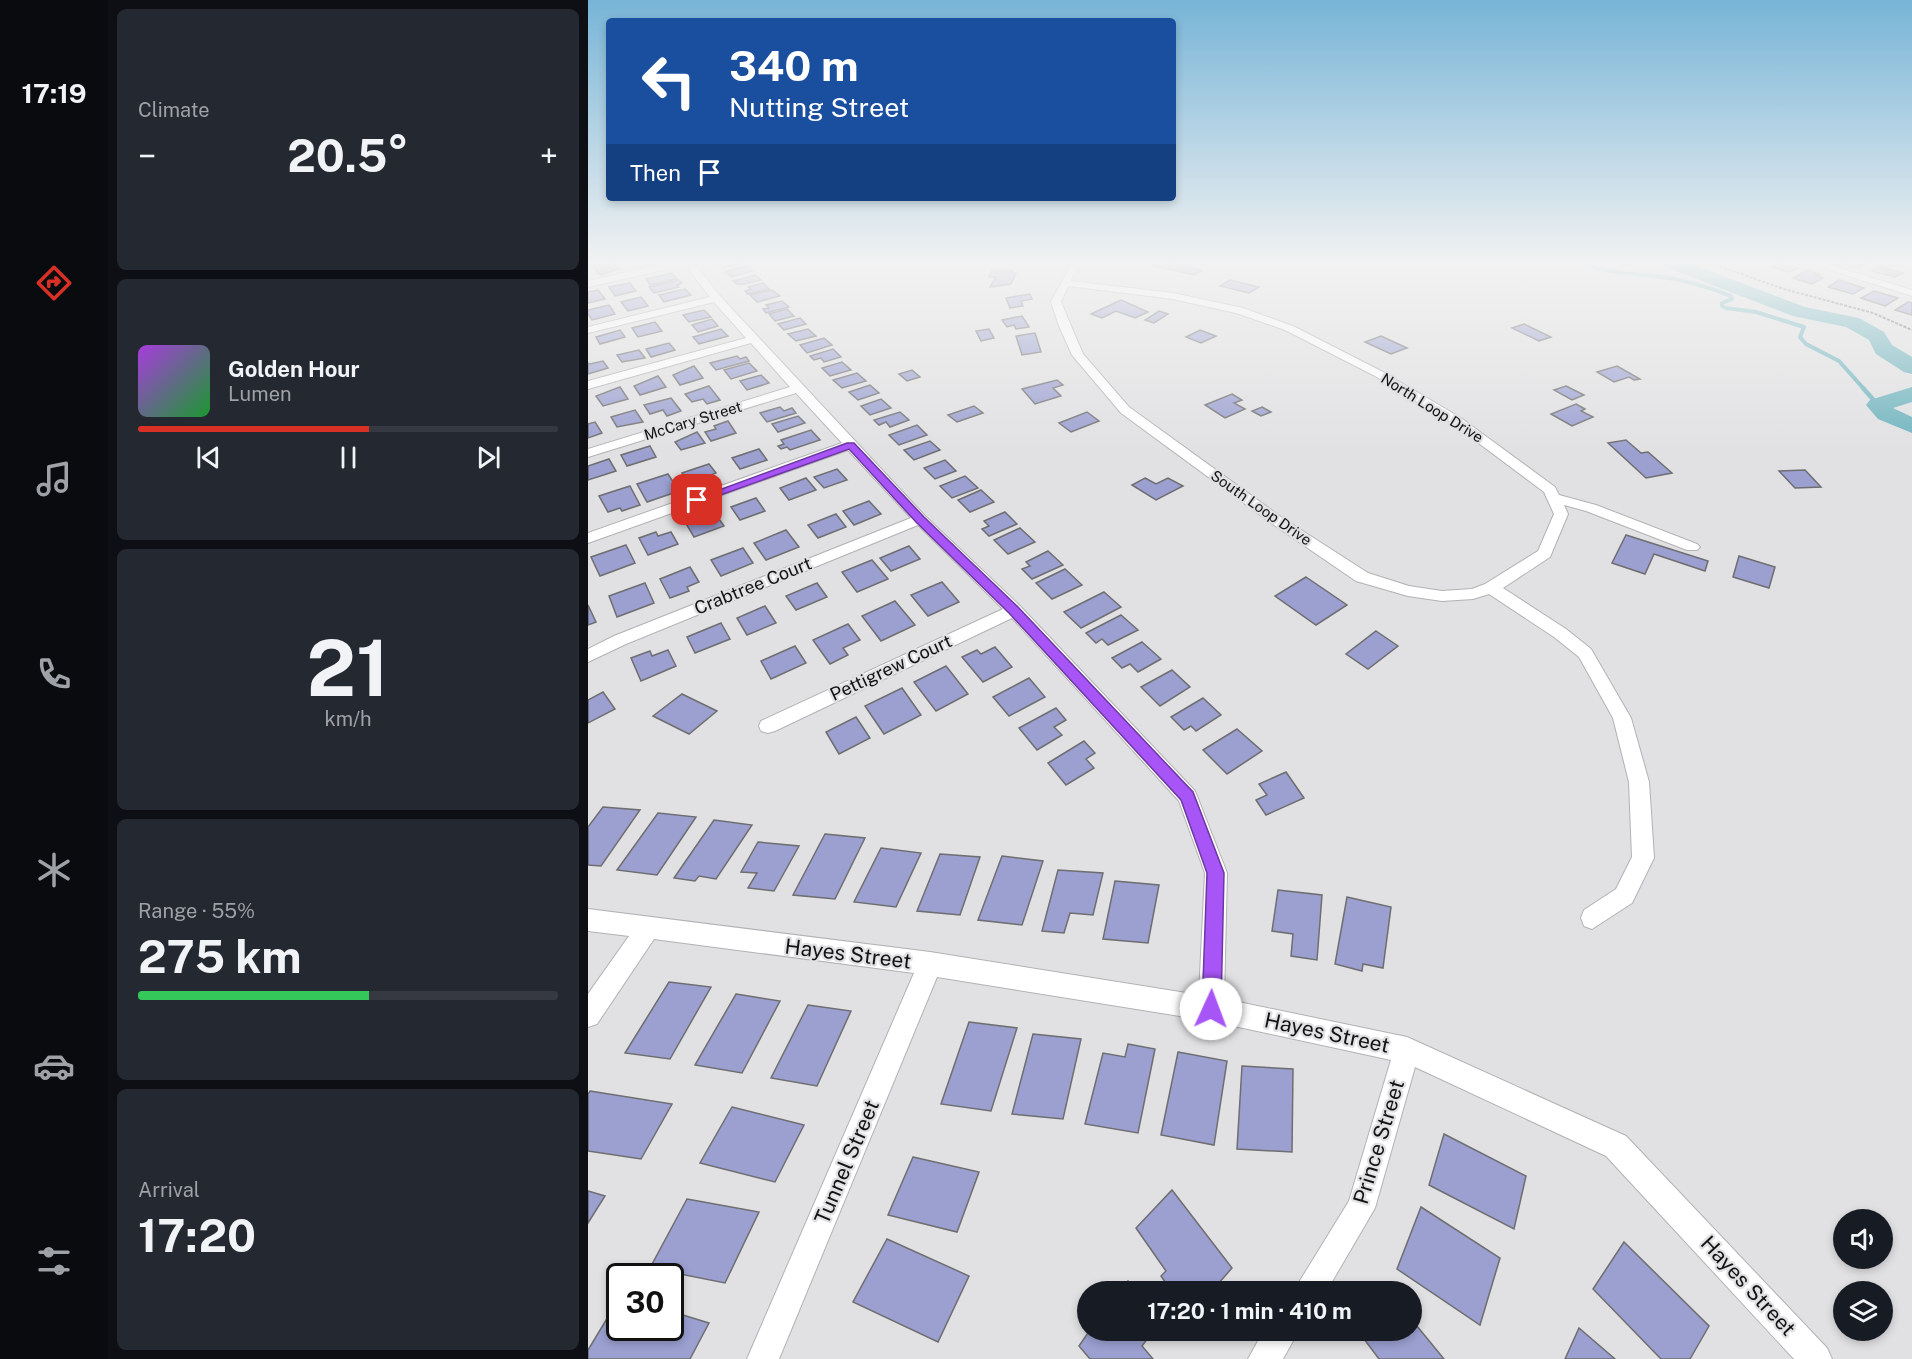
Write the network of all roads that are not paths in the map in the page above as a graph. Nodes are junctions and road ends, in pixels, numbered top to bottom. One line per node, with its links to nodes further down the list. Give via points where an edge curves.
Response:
1 (606, 325): 5 (street)
2 (741, 325): 6 (street)
3 (1064, 325): 15 (street, South Loop Drive, via 1078,355 1125,410 1362,577 1442,596 1473,594)
4 (1282, 325): 11 (street, North Loop Drive, via 1378,374 1457,421 1550,490)
5 (588, 330)
6 (754, 339): 7 (street); 8 (street)
7 (588, 385)
8 (798, 388): 9 (street); 10 (street, McCary Street)
9 (850, 445): 12 (street); 13 (street)
10 (588, 453)
11 (1554, 498): 14 (street); 15 (street, South Loop Drive, via 1561,514 1545,554)
12 (920, 519): 16 (street); 17 (street, Crabtree Court)
13 (588, 538)
14 (1692, 547)
15 (1491, 588): 19 (street, via 1585,653 1622,718 1639,782 1643,858 1623,896)
16 (1014, 610): 18 (street, Pettigrew Court); 23 (street, via 1188,797 1216,873)
17 (588, 656)
18 (768, 726)
19 (1592, 918)
20 (588, 920): 21 (street, Hayes Street)
21 (648, 929): 22 (street, Hayes Street); 24 (street)
22 (930, 964): 23 (street, Hayes Street); 29 (street, Tunnel Street)
23 (1211, 1009): 25 (street, Hayes Street)
24 (588, 1016)
25 (1407, 1050): 26 (street, Prince Street, via 1361,1208); 28 (street, Hayes Street, via 1616,1146)
26 (1315, 1281)
27 (1276, 1341): 30 (street)
28 (1813, 1358)
29 (764, 1359)
30 (1264, 1359)

